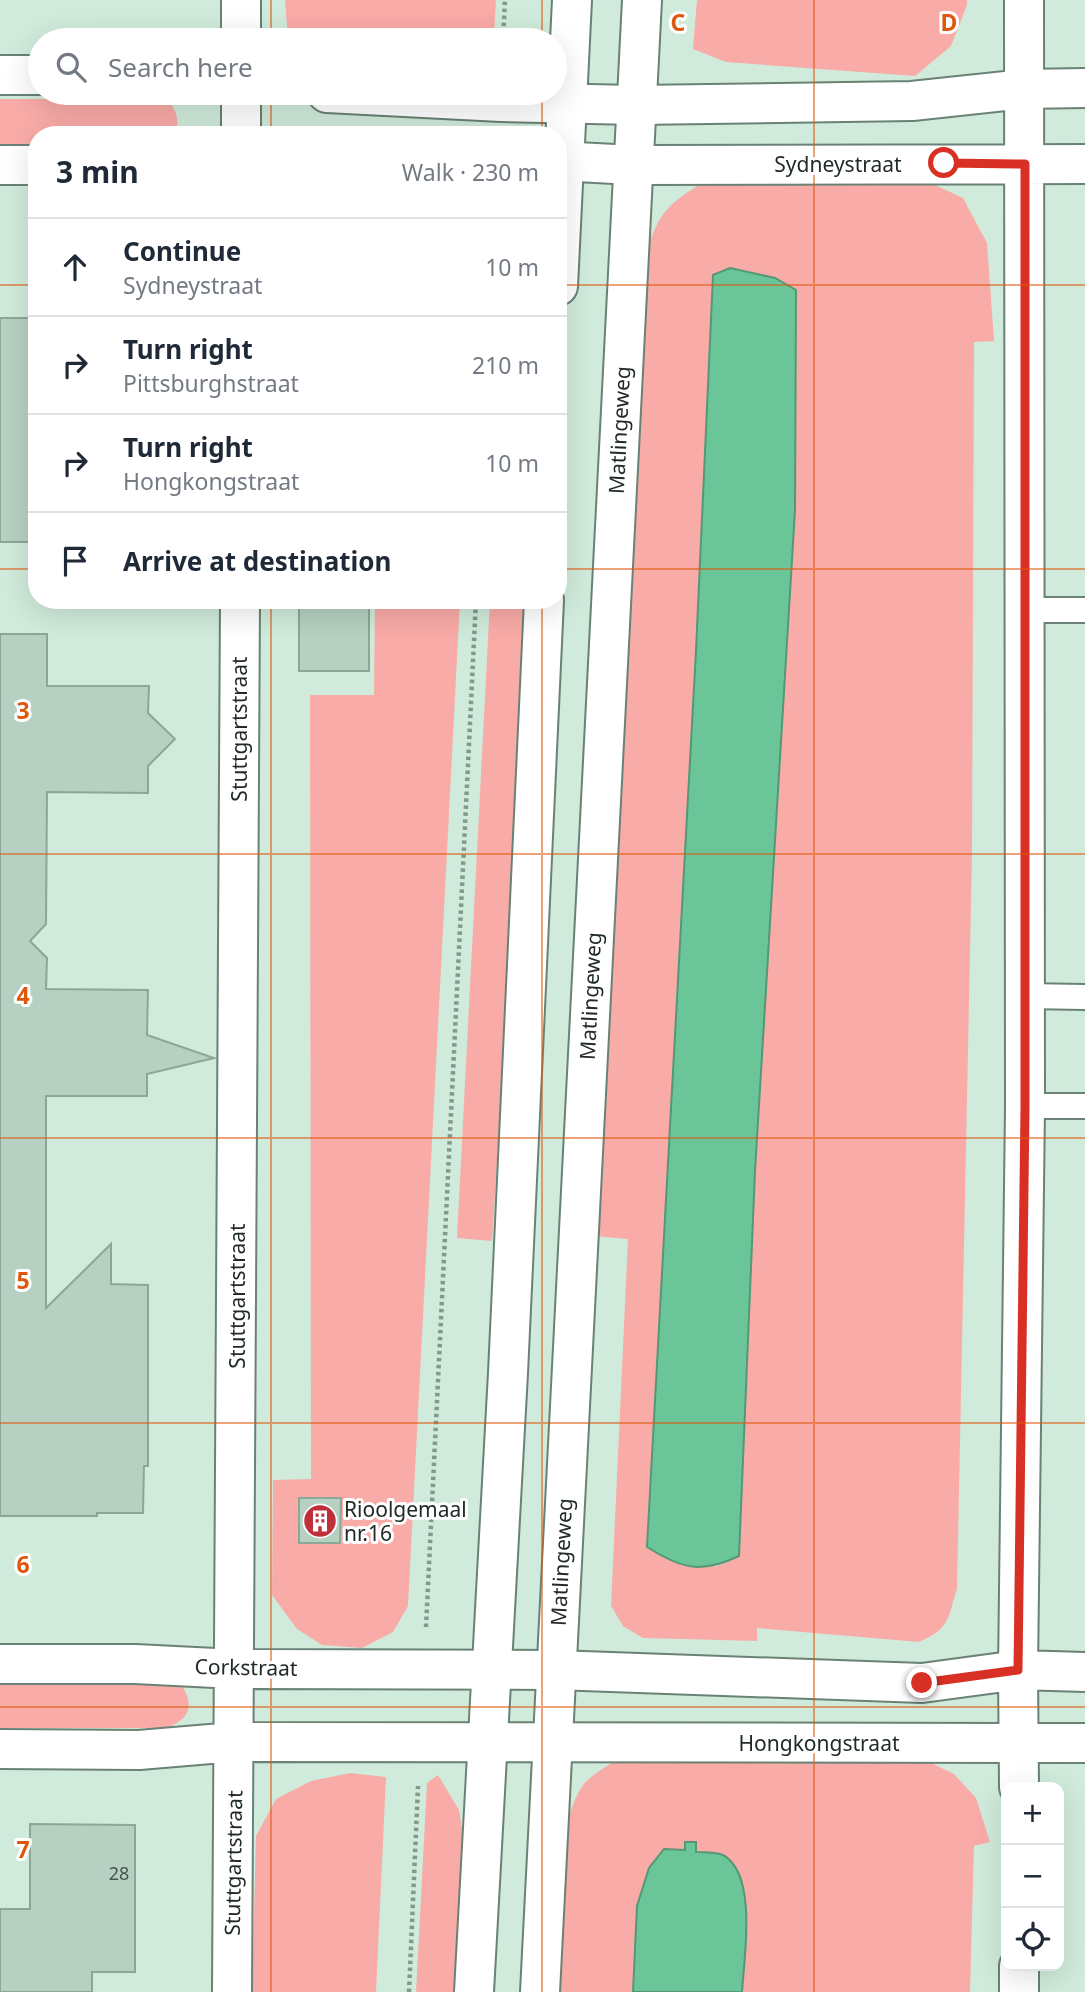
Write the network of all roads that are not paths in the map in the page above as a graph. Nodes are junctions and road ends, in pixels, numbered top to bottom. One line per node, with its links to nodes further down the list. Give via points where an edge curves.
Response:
1 (241, 0): 5 (street)
2 (572, 0): 10 (street)
3 (642, 0): 13 (street, Matlingeweg)
4 (1024, 0): 9 (street)
5 (241, 28)
6 (0, 75): 7 (street)
7 (28, 75)
8 (1085, 88): 9 (street)
9 (1023, 89): 13 (street, via 912,101); 17 (street)
10 (567, 102): 13 (street)
11 (241, 105): 14 (street)
12 (567, 105): 15 (street)
13 (636, 105): 21 (street, Matlingeweg)
14 (241, 126)
15 (565, 126)
16 (567, 160): 21 (street, Sydneystraat)
17 (1025, 164): 18 (street, Sydneystraat); 21 (street, Sydneystraat); 24 (street)
18 (1085, 164)
19 (0, 165): 20 (street)
20 (28, 165)
21 (632, 165): 33 (street, Matlingeweg)
22 (240, 609): 31 (street, Stuttgartstraat)
23 (544, 609): 32 (street)
24 (1025, 610): 25 (lane); 26 (street)
25 (1085, 610)
26 (1025, 996): 27 (lane); 29 (street)
27 (1085, 997)
28 (1085, 1106): 29 (lane)
29 (1025, 1107): 34 (street)
30 (0, 1664): 31 (street, Corkstraat)
31 (236, 1669): 32 (street, Corkstraat); 36 (street, Stuttgartstraat)
32 (492, 1670): 33 (street, Corkstraat); 39 (street)
33 (555, 1670): 34 (street, via 922,1683); 37 (street, Matlingeweg)
34 (1018, 1670): 35 (street); 38 (street)
35 (1085, 1672)
36 (234, 1742): 39 (street); 41 (street, via 139,1749); 44 (street, Stuttgartstraat)
37 (553, 1743): 38 (street, Hongkongstraat); 39 (street, Hongkongstraat); 46 (street, Matlingeweg)
38 (1019, 1743): 40 (street, Hongkongstraat); 42 (street)
39 (488, 1744): 45 (street)
40 (1085, 1744)
41 (0, 1749)
42 (1019, 1782)
43 (1018, 1971): 47 (street)
44 (232, 1992)
45 (474, 1992)
46 (540, 1992)
47 (1018, 1992)

